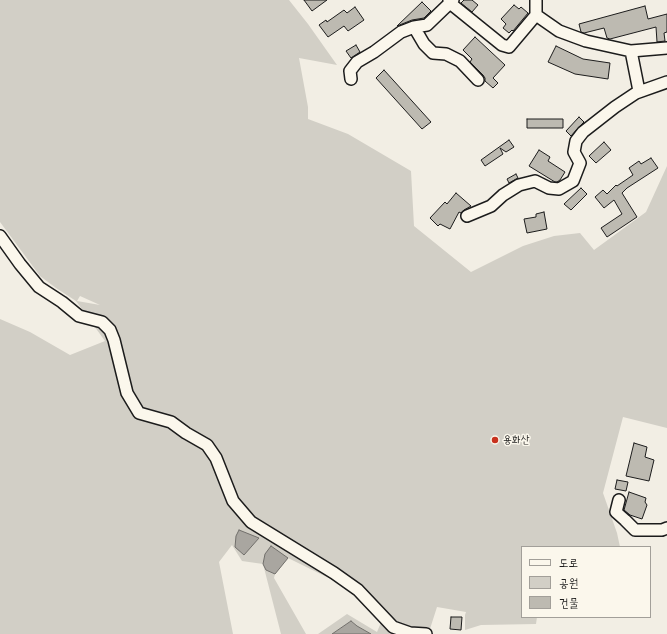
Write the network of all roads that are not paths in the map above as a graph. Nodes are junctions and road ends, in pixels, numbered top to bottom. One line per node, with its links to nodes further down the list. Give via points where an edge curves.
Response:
1 (536, 0): 3 (street)
2 (451, 1): 3 (street, via 502,45 509,47); 4 (street, via 426,25)
3 (536, 15): 6 (street, via 558,31)
4 (414, 27): 7 (street, via 401,32 357,62 350,70); 8 (street, via 432,54 446,54 460,61)
5 (667, 48): 6 (street)
6 (631, 52): 10 (street)
7 (351, 79)
8 (478, 80)
9 (667, 82): 10 (street)
10 (639, 92): 11 (street, via 615,107 583,132 576,141 574,152 580,163 574,181 559,189 549,188 535,181 519,185 503,194 490,206)
11 (467, 216)
12 (0, 236): 15 (street, via 39,287 79,316 102,322 110,330 127,393 139,413 171,422 207,445 216,458 233,501 251,522 358,590 393,627 410,633)
13 (619, 500): 14 (street, via 616,512 635,530)
14 (667, 528)
15 (426, 634)

